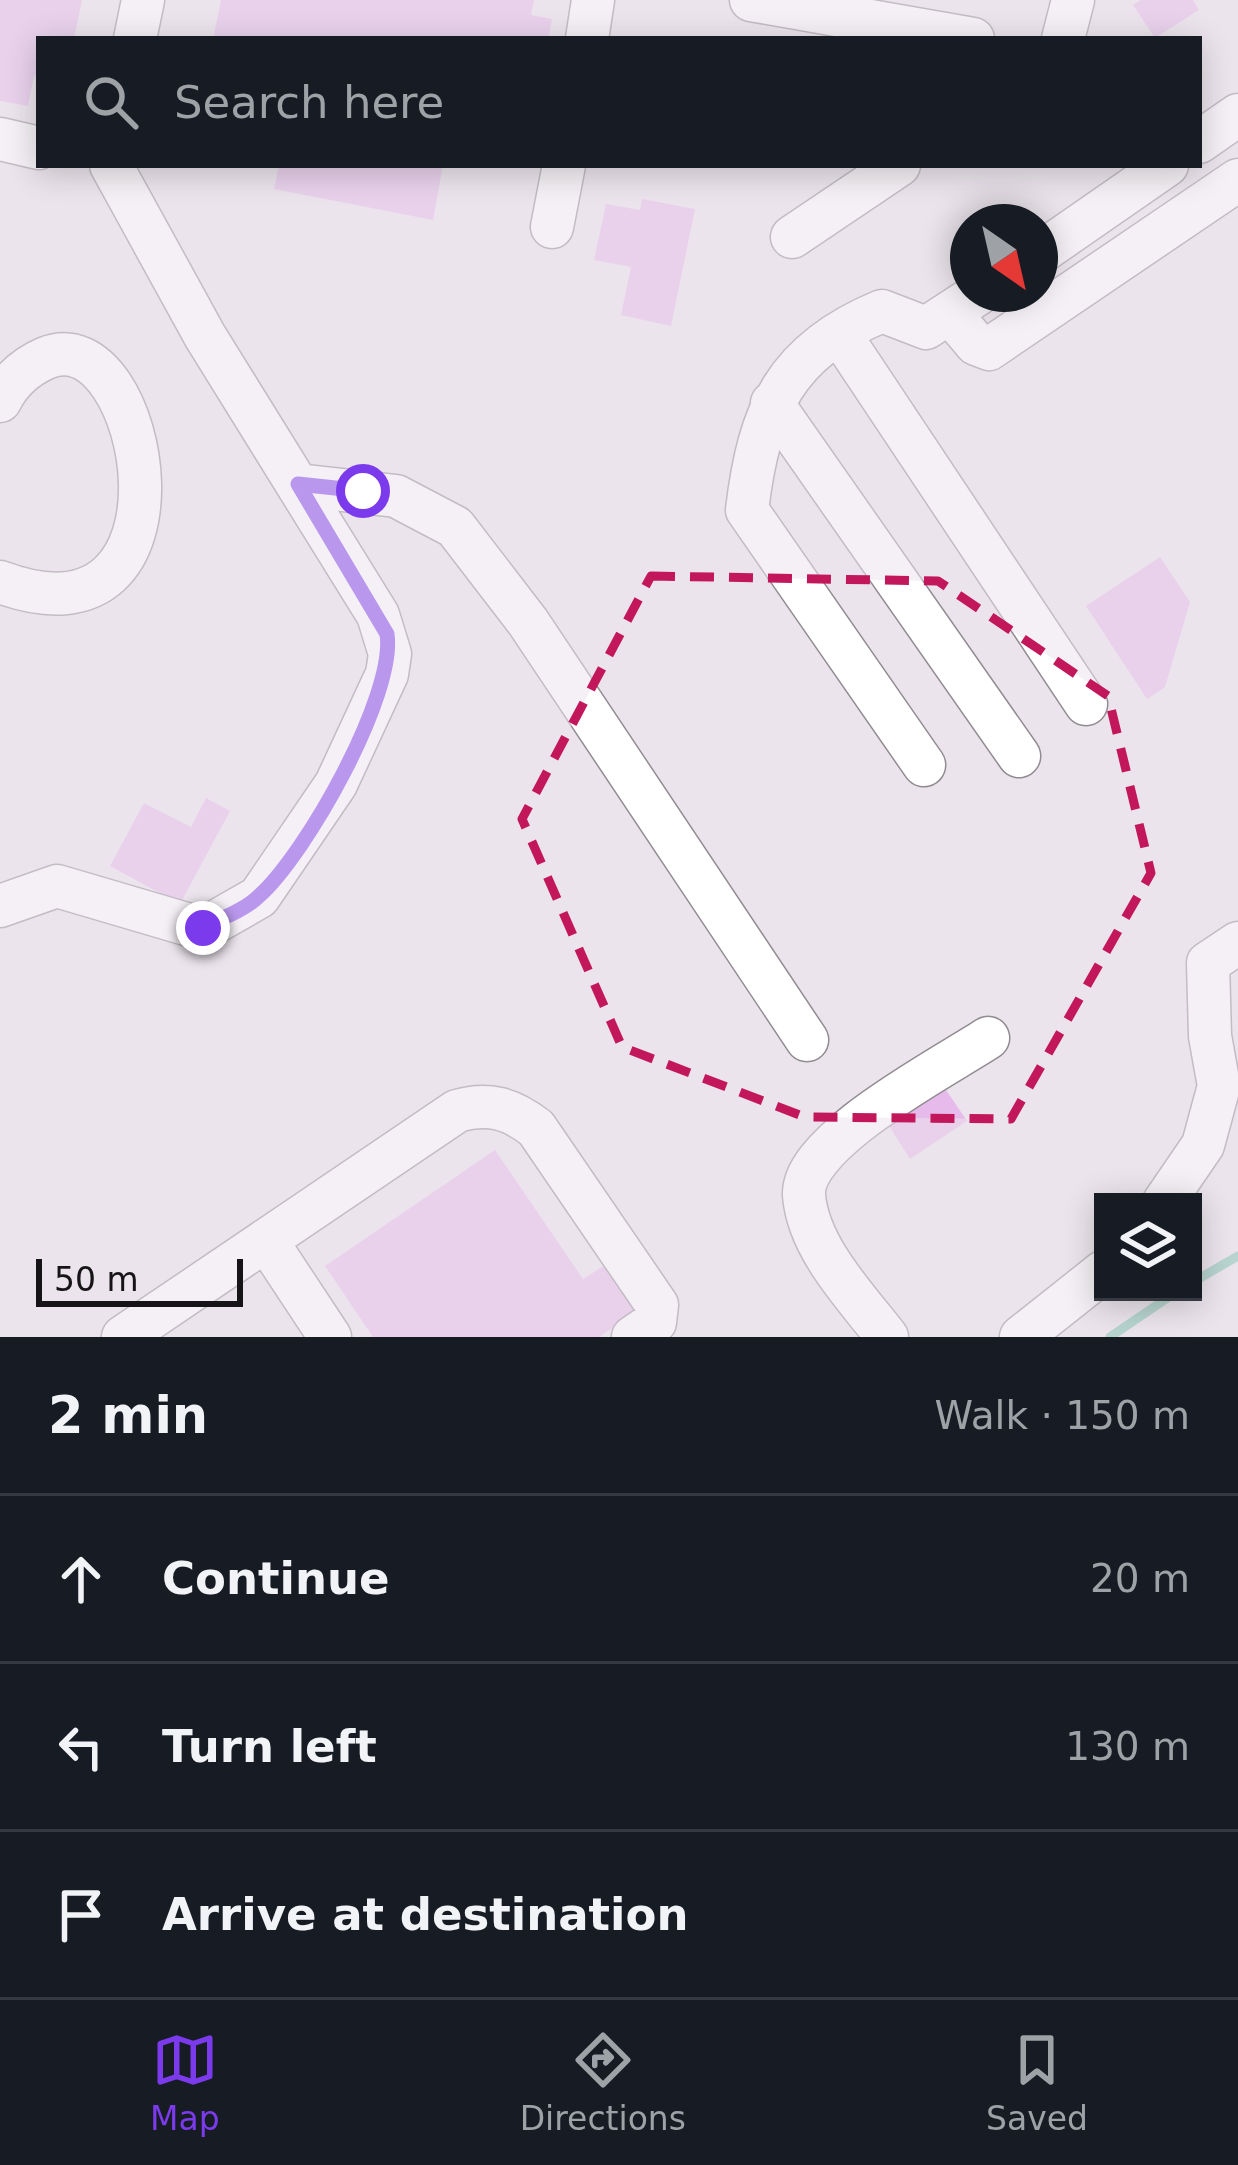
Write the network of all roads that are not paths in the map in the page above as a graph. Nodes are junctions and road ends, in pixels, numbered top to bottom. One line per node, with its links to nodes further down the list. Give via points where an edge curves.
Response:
1 (143, 0): 6 (lane)
2 (593, 0): 7 (lane)
3 (751, 0): 5 (lane)
4 (1073, 0): 9 (lane)
5 (815, 17): 8 (lane)
6 (136, 36)
7 (587, 36)
8 (951, 36)
9 (1064, 36)
10 (1238, 115): 12 (lane)
11 (0, 139): 13 (lane)
12 (1202, 140)
13 (36, 147)
14 (113, 168): 29 (lane)
15 (562, 168): 19 (lane)
16 (894, 168): 20 (lane)
17 (1163, 168): 21 (lane)
18 (1238, 180): 22 (lane)
19 (552, 227)
20 (791, 237)
21 (1058, 241)
22 (1058, 303)
23 (950, 312): 26 (lane, via 926,328 882,310)
24 (967, 312): 25 (lane, via 976,344 989,350)
25 (1045, 312)
26 (838, 333): 28 (lane, via 797,364); 31 (lane)
27 (0, 401): 30 (lane, via 28,367 51,356 90,359 133,427 139,513 118,569 91,588 57,593)
28 (772, 403): 32 (lane); 33 (lane, via 747,510)
29 (298, 484): 34 (lane, via 378,615 390,655 376,706 303,837 259,897 203,928 57,886); 37 (lane, via 396,496 455,527 528,622)
30 (0, 583)
31 (1086, 704)
32 (1019, 756)
33 (924, 765)
34 (0, 906)
35 (1238, 943): 38 (lane, via 1208,963 1210,1036)
36 (988, 1038): 45 (lane, via 838,1137 808,1168 804,1191 817,1237)
37 (807, 1040)
38 (1229, 1080): 39 (lane, via 1203,1145)
39 (1170, 1193)
40 (266, 1240): 42 (lane); 43 (lane); 44 (lane, via 457,1111 503,1108 536,1128 657,1305 655,1322)
41 (1094, 1279): 46 (lane)
42 (123, 1337)
43 (330, 1337)
44 (633, 1337)
45 (887, 1337)
46 (1021, 1337)

